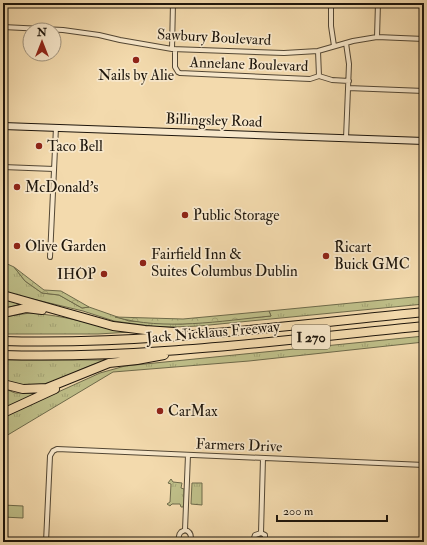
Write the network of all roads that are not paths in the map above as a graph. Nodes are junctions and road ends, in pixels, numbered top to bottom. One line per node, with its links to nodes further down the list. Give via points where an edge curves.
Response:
1 (173, 3): 9 (street, Annelane Boulevard)
2 (332, 3): 8 (street, via 331,26)
3 (378, 3): 5 (street)
4 (3, 27): 9 (street, Sawbury Boulevard, via 63,30)
5 (377, 37): 6 (street, Sawbury Boulevard); 7 (street, Sawbury Boulevard)
6 (424, 39)
7 (346, 43): 8 (street, Sawbury Boulevard); 12 (street)
8 (334, 46): 10 (street, Sawbury Boulevard)
9 (173, 49): 10 (street, Sawbury Boulevard, via 284,53); 11 (street, Annelane Boulevard, via 175,67 180,73 310,79)
10 (318, 51): 11 (street, Annelane Boulevard)
11 (319, 76): 12 (street, Annelane Boulevard)
12 (348, 81): 13 (street)
13 (348, 88): 14 (street); 17 (street)
14 (424, 91)
15 (3, 126): 16 (street, Billingsley Road)
16 (56, 127): 17 (street, Billingsley Road); 20 (street)
17 (346, 138): 18 (street, Billingsley Road)
18 (424, 141)
19 (3, 167): 20 (street)
20 (54, 169): 21 (street)
21 (50, 257)
22 (3, 295): 25 (highway)
23 (424, 312): 27 (highway, Jack Nicklaus Freeway / I 270)
24 (3, 314): 25 (highway, via 26,308)
25 (80, 317): 27 (highway, via 113,326 145,330)
26 (424, 326): 29 (highway, Jack Nicklaus Freeway / I 270)
27 (245, 330): 28 (highway, Jack Nicklaus Freeway / I 270, via 173,337)
28 (3, 341)
29 (198, 348): 30 (highway, Jack Nicklaus Freeway / I 270, via 104,354); 31 (highway, via 109,363)
30 (3, 354)
31 (91, 370): 32 (highway, via 47,388 23,390); 33 (highway, via 77,380)
32 (3, 384)
33 (3, 413)
34 (188, 455): 35 (street, Farmers Drive); 37 (street); 39 (street, Farmers Drive, via 63,449 53,451 50,456)
35 (263, 458): 36 (street, Farmers Drive); 38 (street)
36 (424, 465)
37 (185, 530): 40 (street, via 179,536); 41 (street, via 191,535)
38 (261, 533): 42 (street, via 255,535); 43 (street, via 265,536)
39 (46, 542)
40 (182, 542)
41 (187, 542)
42 (255, 542)
43 (265, 542)

